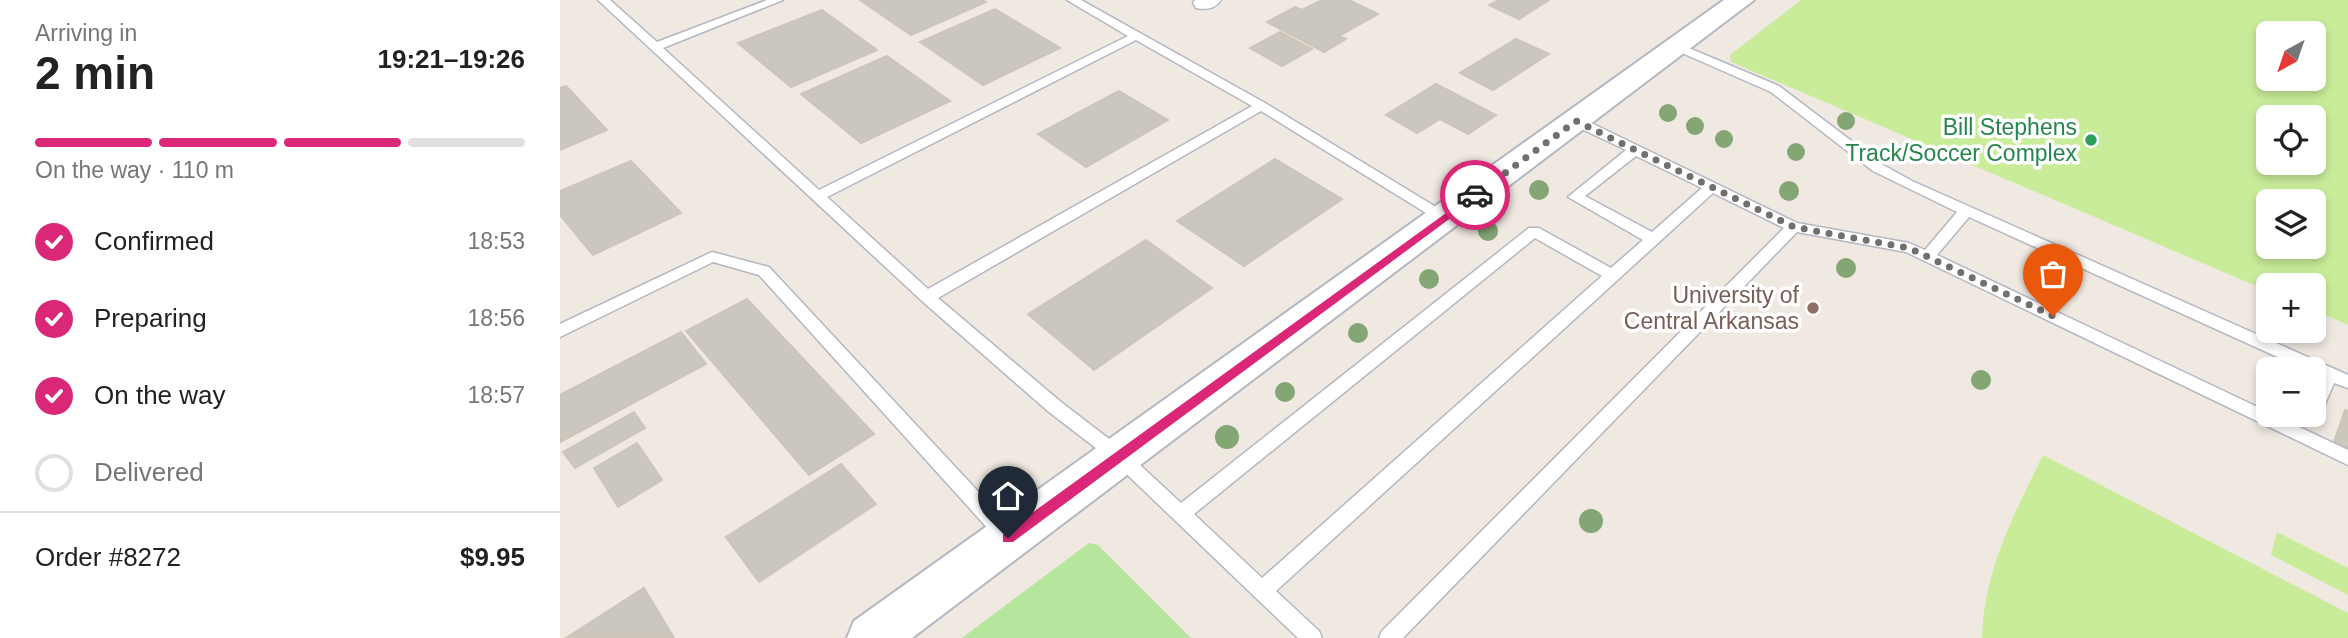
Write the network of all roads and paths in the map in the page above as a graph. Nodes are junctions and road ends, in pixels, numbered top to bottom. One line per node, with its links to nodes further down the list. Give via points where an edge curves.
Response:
1 (604, 0): 6 (lane)
2 (777, 0): 6 (lane)
3 (1073, 0): 5 (lane)
4 (1741, 0): 7 (street)
5 (1136, 36): 8 (lane); 12 (lane)
6 (656, 47): 12 (lane)
7 (1677, 47): 9 (street); 13 (lane, via 1775,89 1878,168)
8 (1261, 106): 14 (lane); 19 (lane)
9 (1576, 121): 10 (lane); 14 (street)
10 (1635, 150): 11 (lane); 16 (lane, via 1575,197)
11 (1711, 187): 15 (lane); 16 (lane)
12 (817, 197): 19 (lane)
13 (1966, 211): 17 (lane); 21 (lane)
14 (1444, 218): 26 (street)
15 (1794, 227): 17 (lane, via 1909,248); 33 (lane)
16 (1653, 239): 18 (lane)
17 (1928, 257): 25 (lane)
18 (1611, 275): 28 (lane, via 1534,231); 30 (lane)
19 (927, 297): 26 (lane)
20 (560, 331): 29 (lane, via 712,257 764,271)
21 (2329, 373): 22 (lane); 23 (lane)
22 (2326, 380)
23 (2348, 382)
24 (2308, 427): 25 (lane)
25 (2304, 436): 27 (lane)
26 (1120, 457): 28 (lane); 29 (street)
27 (2348, 458)
28 (1179, 515): 30 (lane)
29 (1008, 538): 31 (street)
30 (1261, 591): 32 (lane)
31 (872, 638)
32 (1312, 638)
33 (1389, 638)

